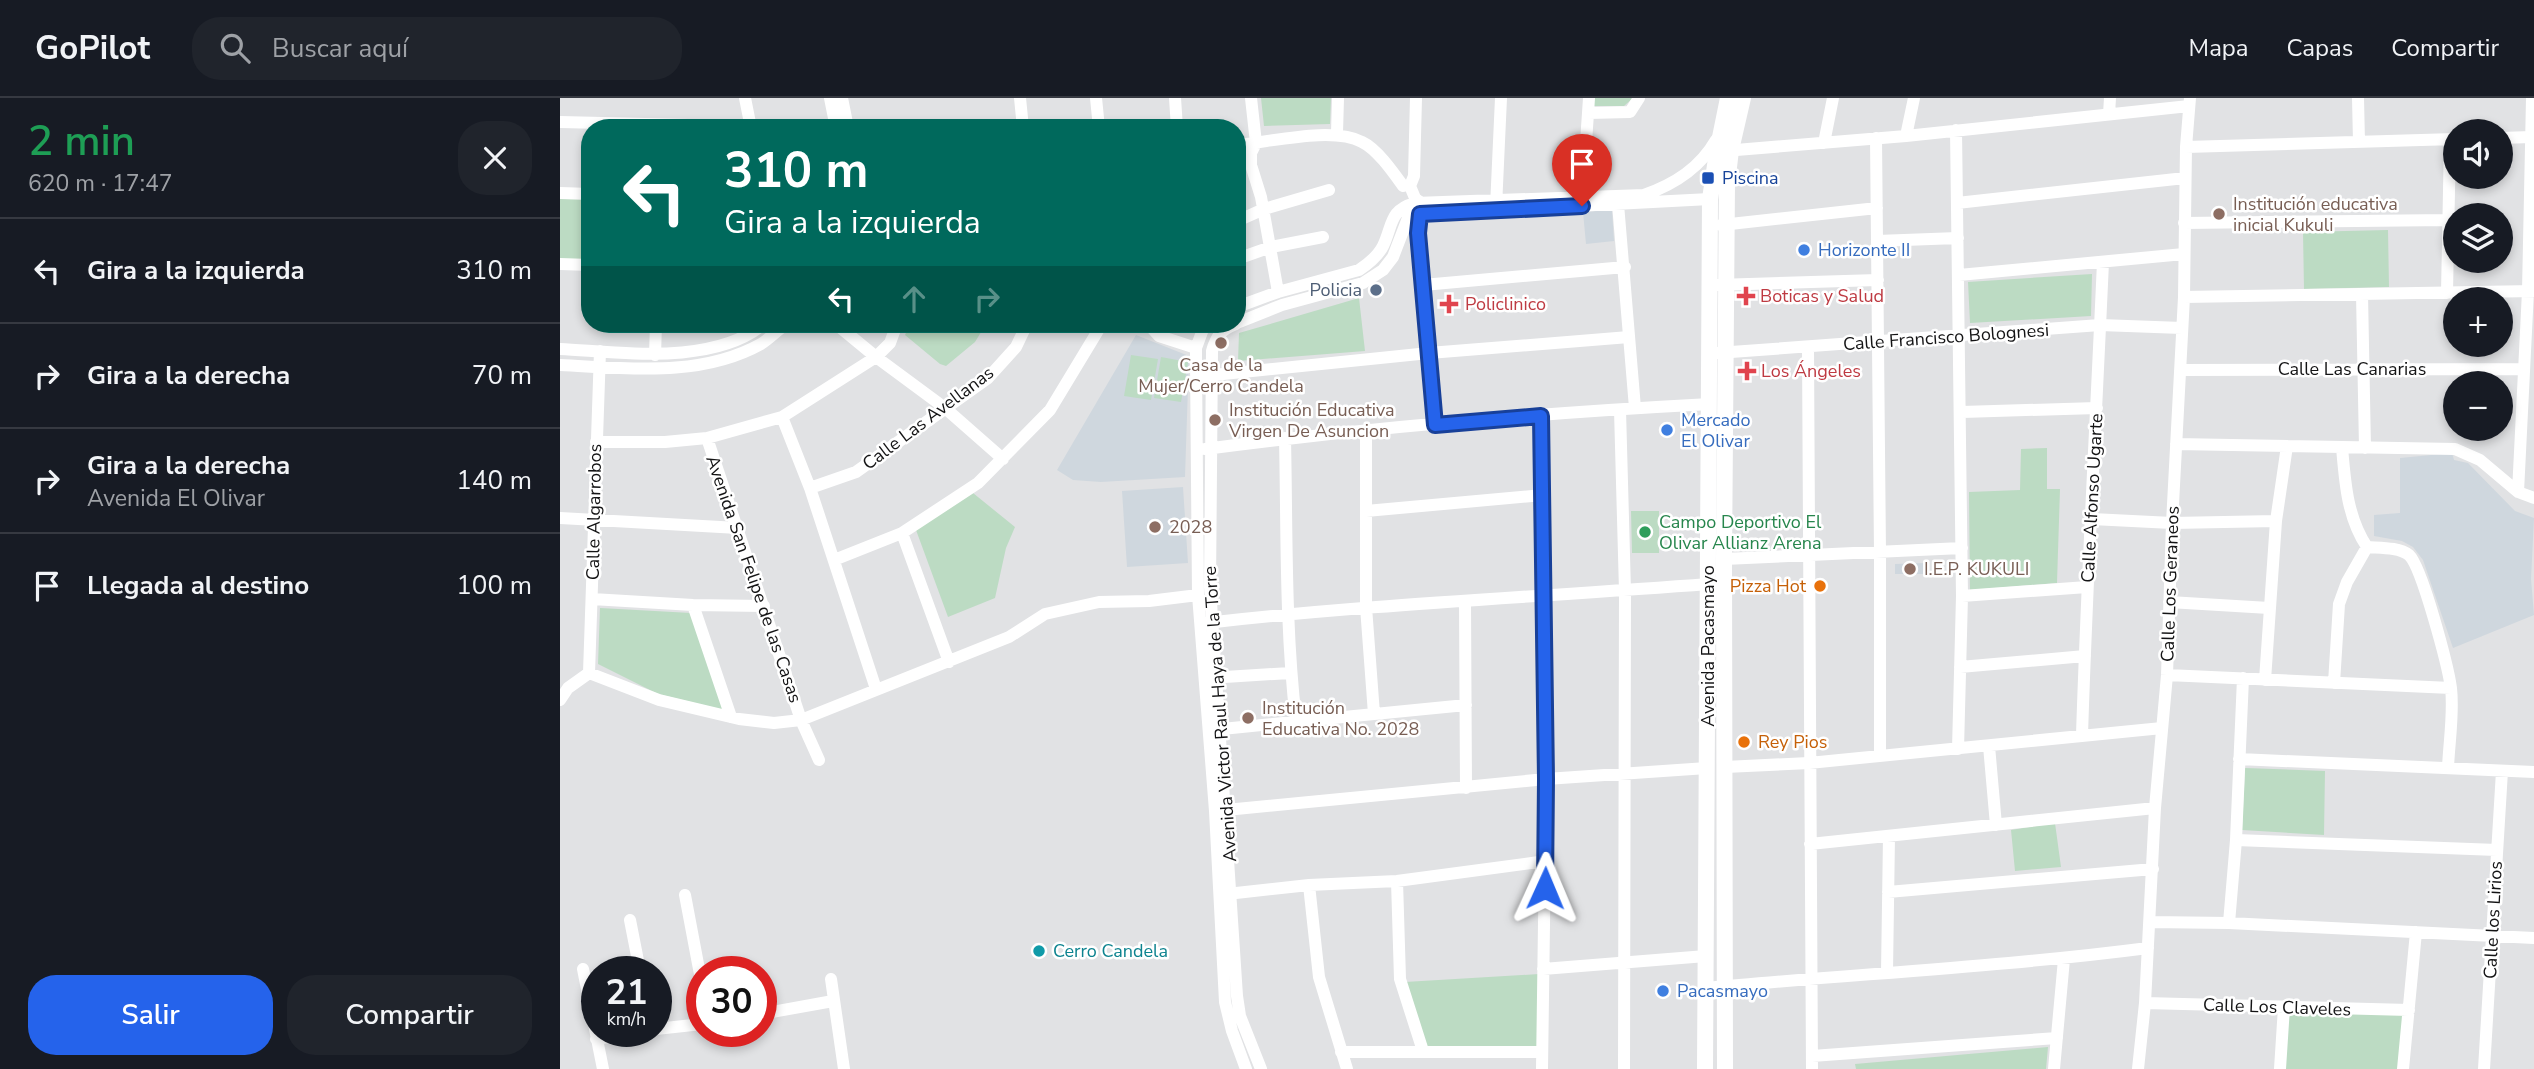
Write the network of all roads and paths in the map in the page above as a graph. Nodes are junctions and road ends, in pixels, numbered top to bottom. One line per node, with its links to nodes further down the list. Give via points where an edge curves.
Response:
1 (745, 98): 23 (street)
2 (830, 98): 24 (street)
3 (842, 98): 25 (street)
4 (1020, 98): 26 (street)
5 (1096, 98): 27 (street)
6 (1175, 98): 28 (street)
7 (1251, 98): 40 (street)
8 (1338, 98): 33 (street)
9 (1416, 98): 50 (street)
10 (1501, 98): 54 (street)
11 (1589, 98): 21 (street)
12 (1639, 98): 21 (street, via 1630,112)
13 (1728, 98): 32 (main road, Avenida Pacasmayo)
14 (1743, 98): 44 (main road, Avenida Pacasmayo)
15 (1833, 98): 41 (street)
16 (1914, 98): 34 (street)
17 (2110, 98): 22 (street)
18 (2358, 98): 39 (street)
19 (2532, 98): 35 (street)
20 (2190, 102): 22 (street); 43 (street, Calle Los Geraneos)
21 (1588, 113): 51 (street)
22 (2109, 114): 31 (street)
23 (750, 119)
24 (834, 119)
25 (846, 119)
26 (1022, 119)
27 (1098, 119)
28 (1176, 119)
29 (560, 122): 30 (street)
30 (581, 123)
31 (1956, 130): 34 (street); 52 (street)
32 (1721, 133): 44 (main road, Avenida Pacasmayo); 51 (street, via 1694,167 1663,188 1644,195)
33 (1338, 134): 40 (street); 50 (street, via 1363,142 1387,165)
34 (1906, 136): 36 (street)
35 (2531, 137): 37 (street); 76 (street)
36 (1876, 138): 41 (street); 55 (street)
37 (2513, 138)
38 (2443, 139): 39 (street)
39 (2359, 142): 43 (street)
40 (1256, 143): 42 (street); 56 (street, via 1251,165)
41 (1824, 143): 44 (street)
42 (1246, 144)
43 (2186, 147): 45 (street, Calle Los Geraneos)
44 (1724, 151): 49 (main road, Avenida Pacasmayo); 60 (main road, via 1727,184)
45 (2185, 178): 52 (street); 59 (street, Calle Los Geraneos)
46 (1329, 190): 56 (street)
47 (560, 193): 48 (street)
48 (581, 194)
49 (1710, 199): 53 (street); 60 (main road, Avenida Pacasmayo)
50 (1409, 201): 54 (street); 73 (street, via 1418,233); 77 (street, via 1395,214 1382,248 1370,263); 82 (street, Avenida Victor Raul Haya de la Torre, via 1392,257 1383,270 1363,283 1282,304)
51 (1582, 202): 53 (street); 54 (street)
52 (1957, 203): 62 (street)
53 (1618, 204): 70 (street)
54 (1496, 205)
55 (1877, 208): 60 (street); 63 (street)
56 (1264, 209): 57 (street); 64 (street)
57 (1246, 216)
58 (2443, 220): 59 (street)
59 (2185, 223): 65 (street, Calle Los Geraneos)
60 (1719, 225): 74 (main road, Avenida Pacasmayo)
61 (1323, 237): 64 (street)
62 (1958, 238): 63 (street); 71 (street)
63 (1877, 241): 72 (street)
64 (1270, 247): 66 (street); 77 (street)
65 (2184, 254): 67 (street); 80 (street, Calle Los Geraneos)
66 (1246, 256)
67 (2103, 262): 71 (street); 83 (street, Calle Alfonso Ugarte)
68 (560, 264): 69 (street)
69 (581, 265)
70 (1625, 267): 73 (street); 96 (street)
71 (1959, 275): 95 (street)
72 (1878, 280): 74 (street); 97 (street)
73 (1423, 285): 102 (street)
74 (1718, 285): 103 (main road, Avenida Pacasmayo)
75 (2513, 291): 76 (street)
76 (2531, 291): 109 (street)
77 (1278, 292): 81 (street)
78 (2443, 293): 79 (street)
79 (2362, 294): 80 (street); 108 (street)
80 (2184, 297): 84 (street, Calle Los Geraneos)
81 (1246, 304)
82 (1246, 319)
83 (2100, 325): 84 (street, Calle Francisco Bolognesi); 95 (street, Calle Francisco Bolognesi); 115 (street, Calle Alfonso Ugarte)
84 (2182, 327): 110 (street, Calle Los Geraneos)
85 (656, 333): 104 (street)
86 (747, 333): 104 (street, via 708,348)
87 (775, 333): 107 (street, via 761,344 702,365)
88 (847, 333): 105 (street)
89 (894, 333): 105 (street)
90 (1023, 333): 113 (street, Calle Las Avellanas, via 988,378)
91 (1097, 333): 130 (street, via 1050,410)
92 (1156, 333): 98 (street)
93 (1202, 333): 98 (street)
94 (1221, 333): 111 (street, Avenida Victor Raul Haya de la Torre)
95 (1959, 336): 97 (street, Calle Francisco Bolognesi); 117 (street)
96 (1629, 337): 102 (street); 114 (street)
97 (1877, 342): 99 (street, Calle Francisco Bolognesi); 145 (street)
98 (1196, 348): 111 (street)
99 (1808, 348): 103 (street, Calle Francisco Bolognesi); 146 (street)
100 (560, 349): 101 (street)
101 (600, 351): 104 (street); 107 (street, Calle Algarrobos)
102 (1429, 353): 111 (street); 120 (street)
103 (1718, 353): 112 (main road, Avenida Pacasmayo); 147 (main road, Avenida Pacasmayo)
104 (655, 355)
105 (876, 357): 113 (street); 119 (street)
106 (560, 365): 107 (street)
107 (599, 367): 124 (street, Calle Algarrobos)
108 (2362, 369): 109 (street, Calle Las Canarias); 110 (street, Calle Las Canarias); 128 (street)
109 (2523, 369): 132 (street)
110 (2180, 370): 125 (street, Calle Los Geraneos)
111 (1203, 376): 129 (street, Avenida Victor Raul Haya de la Torre)
112 (1710, 404): 114 (street); 149 (main road, Avenida Pacasmayo)
113 (945, 408): 130 (street); 131 (street, Calle Las Avellanas, via 856,472)
114 (1635, 408): 116 (street)
115 (2097, 408): 117 (street); 137 (street, Calle Alfonso Ugarte)
116 (1620, 410): 118 (street); 151 (street)
117 (1962, 412): 144 (street)
118 (1541, 416): 120 (street); 133 (street)
119 (782, 417): 122 (street); 131 (street)
120 (1435, 425): 121 (street)
121 (1366, 431): 123 (street); 135 (street)
122 (706, 438): 124 (street); 141 (street, Avenida San Felipe de las Casas)
123 (1285, 438): 129 (street); 162 (street)
124 (596, 442): 138 (street, Calle Algarrobos)
125 (2176, 444): 126 (street); 140 (street, Calle Los Geraneos)
126 (2287, 446): 127 (street); 139 (street)
127 (2342, 447): 128 (street); 143 (street, via 2351,514)
128 (2365, 448): 132 (street, via 2455,449 2480,460)
129 (1203, 449): 152 (street); 163 (street, Avenida Victor Raul Haya de la Torre, via 1210,587)
130 (1003, 459): 142 (street, via 978,483)
131 (810, 488): 148 (street)
132 (2518, 492): 134 (street)
133 (1543, 495): 135 (street); 154 (street)
134 (2534, 498)
135 (1366, 511): 160 (street)
136 (560, 518): 138 (street)
137 (2092, 519): 140 (street); 150 (street, Calle Alfonso Ugarte)
138 (594, 521): 141 (street); 155 (street, Calle Algarrobos)
139 (2276, 521): 140 (street); 161 (street)
140 (2172, 523): 157 (street, Calle Los Geraneos)
141 (738, 528): 159 (street, Avenida San Felipe de las Casas)
142 (902, 533): 148 (street); 165 (street)
143 (2367, 547): 173 (street, via 2339,604); 174 (street, via 2402,551 2418,568)
144 (1962, 548): 145 (street); 153 (street)
145 (1880, 553): 146 (street); 187 (street)
146 (1809, 556): 147 (street); 190 (street)
147 (1724, 559): 191 (main road, Avenida Pacasmayo)
148 (834, 560): 175 (street)
149 (1708, 584): 151 (street); 192 (main road, Avenida Pacasmayo)
150 (2087, 587): 153 (street); 164 (street, Calle Alfonso Ugarte)
151 (1625, 591): 154 (street); 195 (street)
152 (1198, 595): 163 (street); 165 (street, via 1099,602 1045,614 1009,637)
153 (1962, 596): 166 (street)
154 (1544, 597): 156 (street); 197 (street)
155 (592, 599): 158 (street); 167 (street, Calle Algarrobos)
156 (1465, 602): 160 (street); 177 (street)
157 (2169, 602): 161 (street); 169 (street, Calle Los Geraneos)
158 (694, 605): 159 (street); 179 (street)
159 (764, 606): 180 (street, Avenida San Felipe de las Casas)
160 (1366, 607): 162 (street); 178 (street)
161 (2269, 608): 172 (street)
162 (1288, 614): 163 (street); 168 (street)
163 (1207, 623): 170 (street, Avenida Victor Raul Haya de la Torre)
164 (2085, 656): 166 (street); 184 (street, Calle Alfonso Ugarte)
165 (949, 662): 175 (street)
166 (1960, 667): 186 (street)
167 (589, 673): 176 (street); 179 (street, via 659,700)
168 (1290, 673): 170 (street); 181 (street)
169 (2167, 675): 171 (street); 182 (street, Calle Los Geraneos)
170 (1211, 678): 183 (street, Avenida Victor Raul Haya de la Torre)
171 (2243, 678): 172 (street); 188 (street)
172 (2265, 680): 173 (street)
173 (2334, 683): 174 (street)
174 (2451, 688): 193 (street)
175 (876, 689): 180 (street)
176 (560, 700)
177 (1466, 705): 178 (street); 198 (street)
178 (1374, 714): 181 (street)
179 (731, 717): 180 (street, via 774,723)
180 (801, 720): 189 (street, Avenida San Felipe de las Casas)
181 (1296, 720): 183 (street)
182 (2162, 728): 184 (street); 199 (street, Calle Los Geraneos)
183 (1215, 730): 200 (street, Avenida Victor Raul Haya de la Torre); 211 (street)
184 (2082, 735): 185 (street)
185 (1989, 746): 186 (street); 201 (street)
186 (1958, 749): 187 (street)
187 (1880, 756): 190 (street)
188 (2239, 758): 193 (street); 203 (street)
189 (819, 760)
190 (1809, 763): 191 (street); 204 (street)
191 (1725, 767): 229 (main road, Avenida Pacasmayo)
192 (1707, 768): 195 (street); 222 (main road, Avenida Pacasmayo)
193 (2448, 768): 194 (street)
194 (2502, 771): 196 (street); 205 (street, Calle los Lirios)
195 (1626, 772): 197 (street); 224 (street)
196 (2534, 772)
197 (1546, 779): 198 (street); 206 (street)
198 (1466, 788): 200 (street)
199 (2155, 808): 201 (street); 207 (street, Calle Los Geraneos)
200 (1226, 810): 211 (street, Avenida Victor Raul Haya de la Torre)
201 (1996, 825): 202 (street)
202 (1889, 836): 204 (street); 210 (street)
203 (2236, 840): 205 (street); 215 (street)
204 (1810, 844): 227 (street)
205 (2497, 850): 217 (street, Calle los Lirios)
206 (1546, 861): 208 (street); 225 (street)
207 (2153, 869): 210 (street); 214 (street, Calle Los Geraneos)
208 (1397, 881): 209 (street); 238 (street, via 1401,979)
209 (1309, 885): 211 (street); 239 (street, via 1319,977)
210 (1888, 892): 226 (street)
211 (1226, 894): 244 (street, via 1225,1002); 245 (street, Avenida Victor Raul Haya de la Torre, via 1240,1016)
212 (685, 895): 221 (street)
213 (630, 920): 220 (street)
214 (2150, 922): 215 (street); 219 (street, Calle Los Geraneos)
215 (2229, 923): 216 (street)
216 (2416, 932): 217 (street); 234 (street)
217 (2493, 936): 218 (street); 255 (street, Calle los Lirios)
218 (2534, 938)
219 (2148, 948): 223 (street); 232 (street, Calle Los Geraneos)
220 (637, 956)
221 (697, 956)
222 (1706, 956): 224 (street); 230 (main road, Avenida Pacasmayo)
223 (2064, 959): 226 (street); 236 (street)
224 (1625, 963): 225 (street); 248 (street)
225 (1543, 969): 240 (street)
226 (1887, 972): 227 (street)
227 (1811, 977): 229 (street); 241 (street)
228 (831, 979): 231 (street)
229 (1725, 986): 230 (street); 250 (main road, Avenida Pacasmayo)
230 (1706, 988): 249 (main road, Avenida Pacasmayo)
231 (833, 1001): 235 (street); 243 (street)
232 (2145, 1003): 233 (street, Calle Los Claveles); 252 (street, Calle Los Geraneos)
233 (2284, 1007): 234 (street, Calle Los Claveles); 253 (street)
234 (2409, 1010): 254 (street)
235 (777, 1011)
236 (2057, 1038): 241 (street); 251 (street)
237 (598, 1047): 242 (street)
238 (1423, 1051): 239 (street); 240 (street)
239 (1341, 1052): 246 (street)
240 (1542, 1052): 247 (street)
241 (1812, 1063)
242 (603, 1069)
243 (844, 1069)
244 (1246, 1069)
245 (1261, 1069)
246 (1347, 1069)
247 (1542, 1069)
248 (1624, 1069)
249 (1705, 1069)
250 (1725, 1069)
251 (2054, 1069)
252 (2138, 1069)
253 (2280, 1069)
254 (2403, 1069)
255 (2484, 1069)

